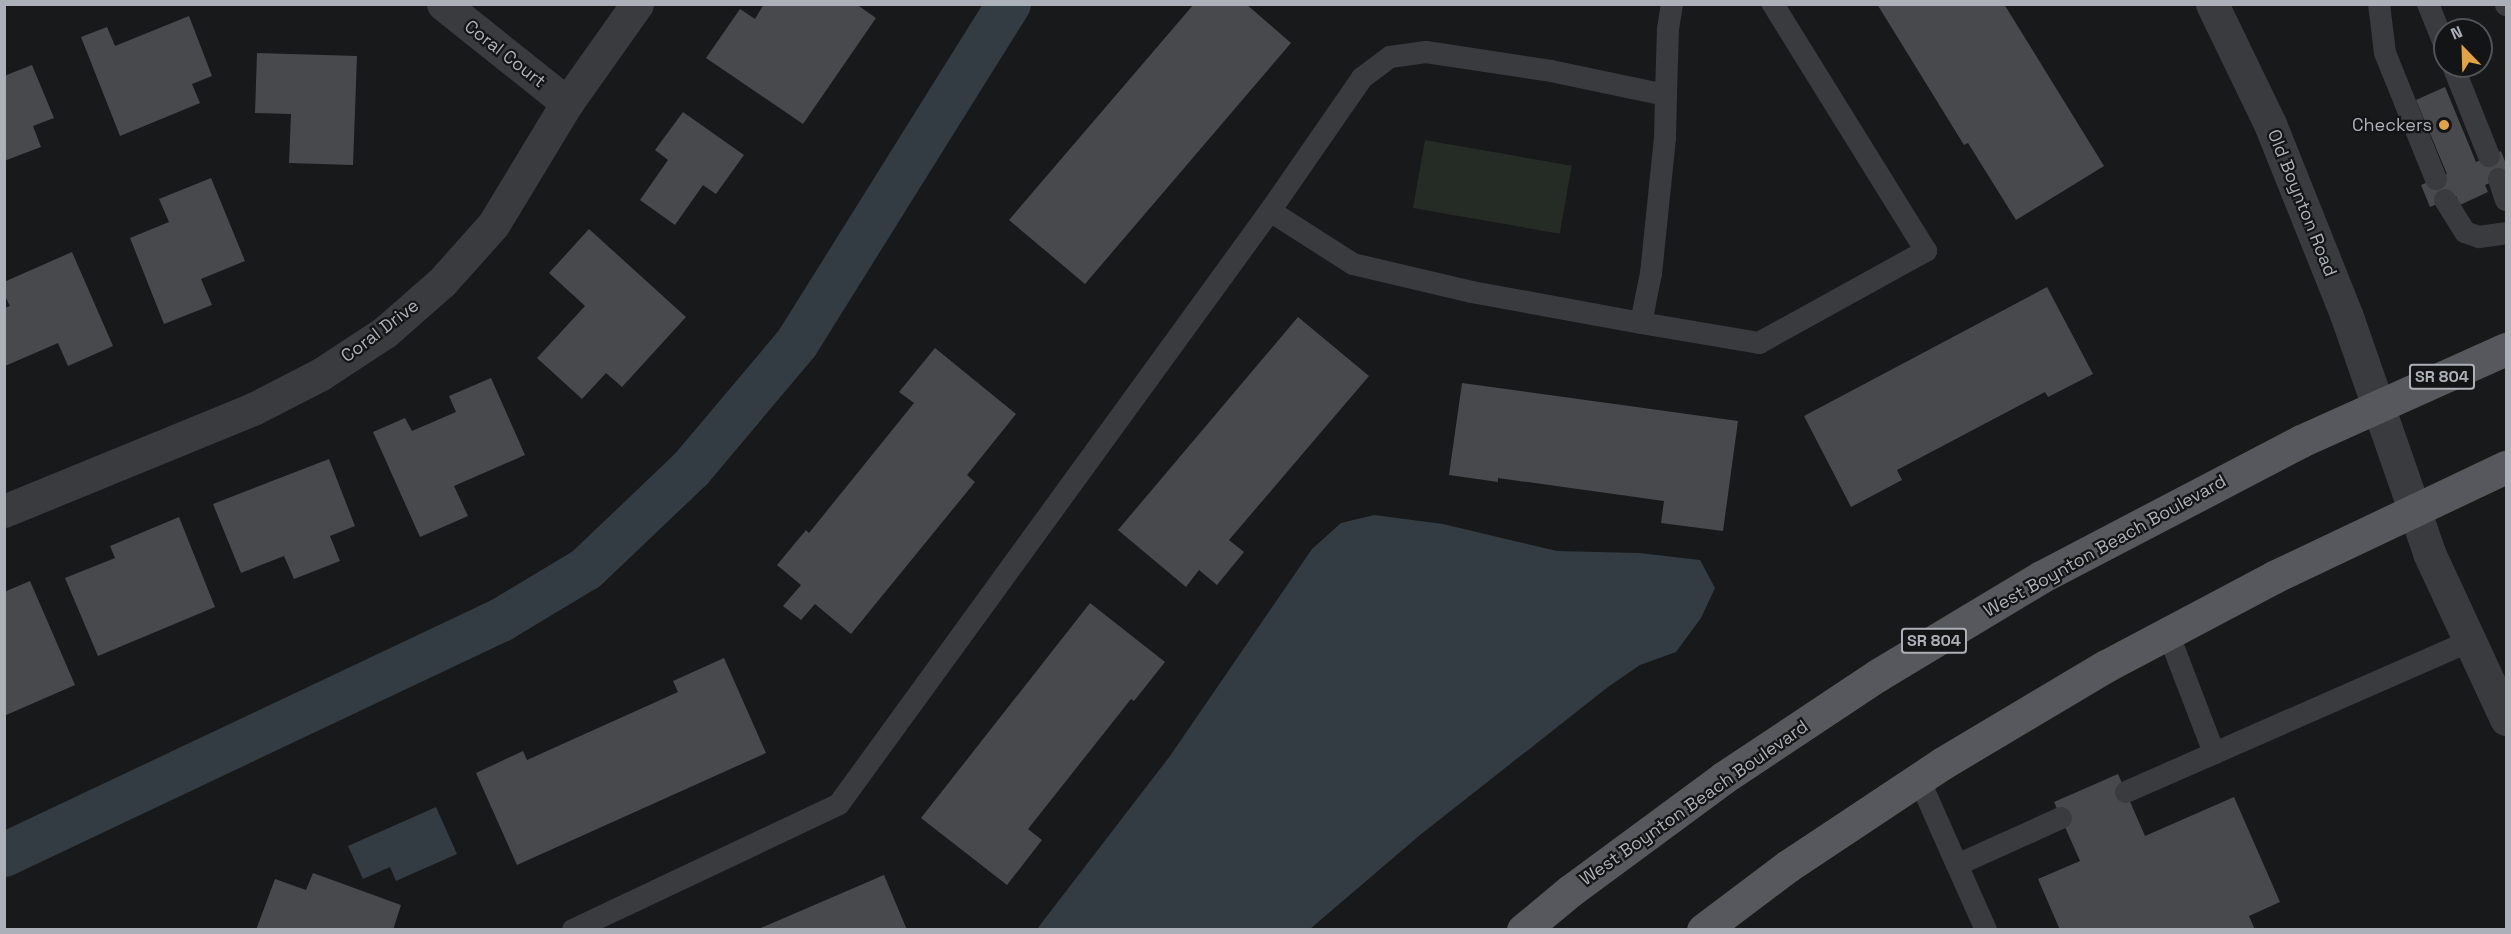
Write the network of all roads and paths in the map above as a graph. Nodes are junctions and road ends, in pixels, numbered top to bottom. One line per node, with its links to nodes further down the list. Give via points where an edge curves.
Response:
1 (443, 4): 11 (street, Coral Court)
2 (637, 4): 11 (street, Coral Drive)
3 (1672, 4): 10 (lane)
4 (1773, 4): 17 (lane, via 1926,251 1759,343)
5 (2212, 4): 19 (street, Old Boynton Road, via 2270,124 2346,314)
6 (2379, 4): 13 (lane, via 2385,53)
7 (2428, 4): 8 (lane)
8 (2434, 18)
9 (2458, 78): 12 (lane)
10 (1666, 95): 15 (lane, via 1551,71 1426,52 1390,57 1362,78); 17 (lane, via 1651,273)
11 (567, 103): 22 (street, Coral Drive, via 493,225 442,282 385,332 321,374 253,409)
12 (2489, 156)
13 (2436, 179)
14 (2445, 200): 16 (lane, via 2465,232 2479,237)
15 (1270, 211): 17 (lane, via 1353,264 1472,292); 31 (lane, via 839,804)
16 (2506, 233)
17 (1641, 323)
18 (2506, 349): 19 (main road, West Boynton Beach Boulevard / SR 804)
19 (2378, 406): 21 (street, Old Boynton Road); 32 (main road, West Boynton Beach Boulevard / SR 804, via 2291,446 2041,577 1878,675 1723,778)
20 (2506, 467): 21 (main road)
21 (2414, 510): 23 (main road); 24 (street, Old Boynton Road, via 2429,553)
22 (4, 511)
23 (2168, 633): 26 (lane); 27 (main road)
24 (2470, 641): 25 (street, Old Boynton Road); 26 (lane)
25 (2506, 719)
26 (2214, 753): 28 (lane)
27 (1919, 779): 30 (lane); 33 (main road, via 1788,866)
28 (2126, 792)
29 (2061, 818): 30 (lane)
30 (1958, 865): 34 (lane)
31 (573, 930)
32 (1523, 930)
33 (1702, 930)
34 (1986, 930)

